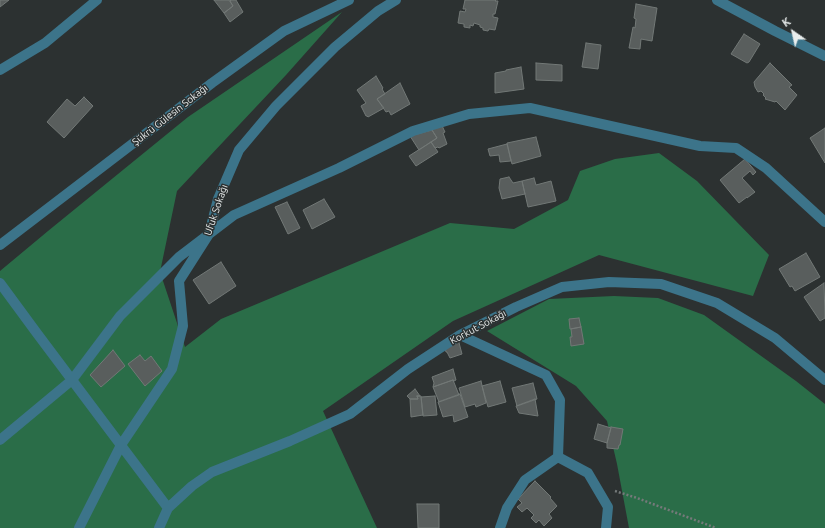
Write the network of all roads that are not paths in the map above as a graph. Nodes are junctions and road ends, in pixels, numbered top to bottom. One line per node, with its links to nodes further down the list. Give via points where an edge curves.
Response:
1 (97, 0): 6 (street, via 45,43)
2 (349, 0): 9 (street, Şükrü Gülesin Sokağı, via 284,31 212,82)
3 (396, 0): 8 (street, Ufuk Sokağı, via 378,10 336,47 276,106 238,150 218,199)
4 (717, 0): 5 (street)
5 (825, 56)
6 (0, 70)
7 (825, 222): 8 (street, via 766,168 736,148 700,146 530,108 469,114 413,131 339,168 234,214)
8 (209, 234): 12 (street, via 179,257 120,316); 15 (street, Ufuk Sokağı, via 179,281 183,326 172,368)
9 (0, 245)
10 (0, 283): 12 (street)
11 (460, 335): 13 (street, Korkut Sokağı, via 562,287 609,282 661,284 717,302 775,338); 16 (street, via 546,375 560,400); 17 (street, Korkut Sokağı, via 408,369 350,414 212,472)
12 (72, 380): 14 (street); 15 (street)
13 (825, 380)
14 (0, 440)
15 (121, 445): 17 (street); 18 (street, Ufuk Sokağı)
16 (558, 457): 20 (street, via 525,480 507,508); 21 (street, via 588,473 608,507)
17 (168, 508): 19 (street, Korkut Sokağı)
18 (79, 528)
19 (159, 528)
20 (500, 528)
21 (606, 528)

